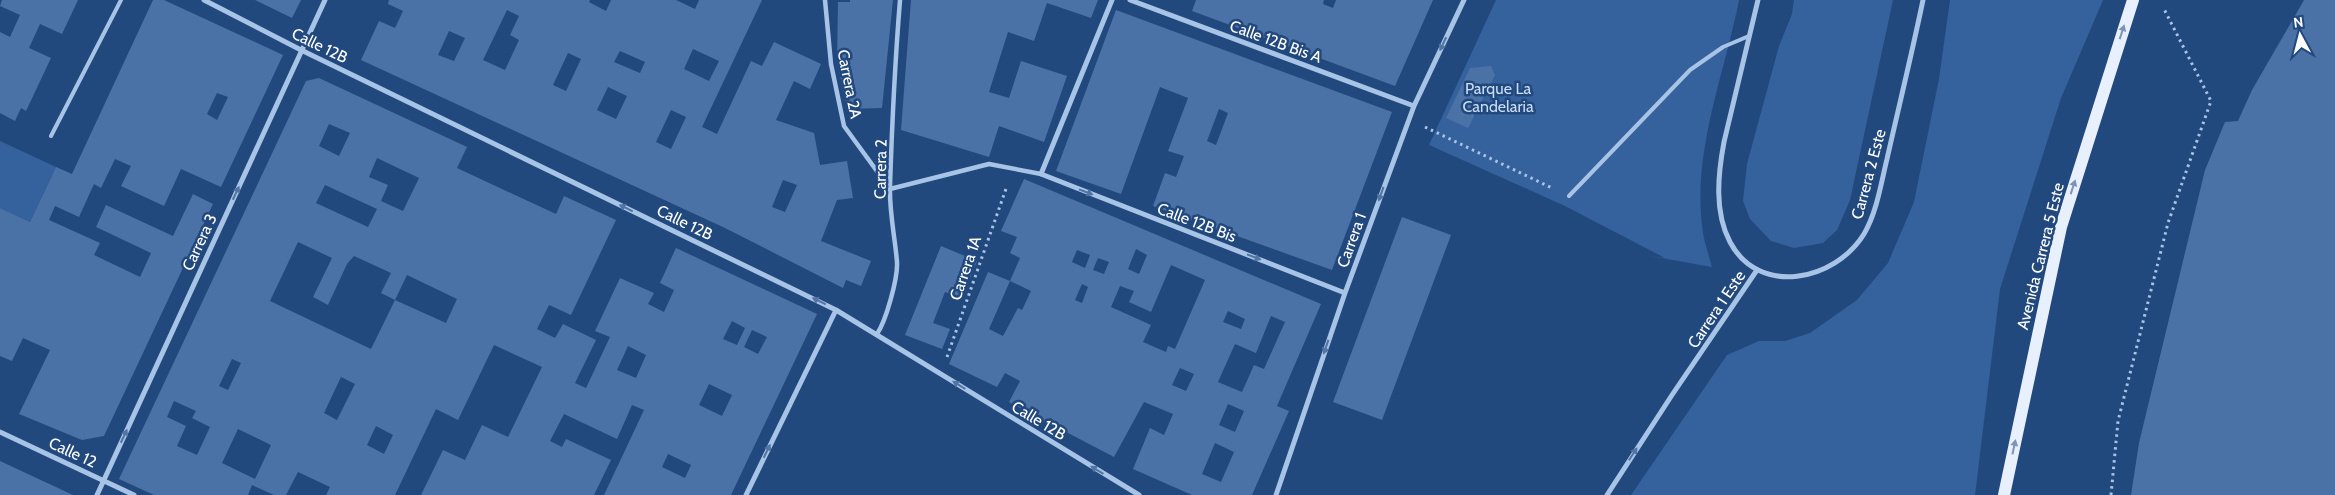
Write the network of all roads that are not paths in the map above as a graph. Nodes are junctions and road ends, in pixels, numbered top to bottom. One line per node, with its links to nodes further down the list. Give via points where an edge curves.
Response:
1 (121, 0): 15 (lane)
2 (204, 0): 13 (street, Calle 12B)
3 (325, 0): 13 (street, Carrera 3)
4 (825, 0): 17 (street, Carrera 2A, via 831,64 844,126)
5 (900, 0): 17 (street, Carrera 2)
6 (1112, 0): 16 (street)
7 (1130, 0): 14 (street, Calle 12B Bis A)
8 (1464, 0): 14 (street, Carrera 1, one-way to 14)
9 (1758, 0): 12 (street, Carrera 1 Este)
10 (1923, 0): 19 (street, Carrera 2 Este, via 1880,188 1864,233 1851,252 1812,274 1784,278)
11 (2133, 0): 31 (main road, Avenida Carrera 5 Este, one-way to 11, via 2061,226)
12 (1749, 36): 18 (lane, via 1723,46 1690,70); 19 (street, Carrera 1 Este, via 1722,156 1720,203 1730,242 1742,259)
13 (301, 50): 21 (street, Calle 12B, one-way to 13); 24 (street, Carrera 3, one-way to 13)
14 (1414, 106): 20 (street, Carrera 1, one-way to 20)
15 (51, 136)
16 (1041, 174): 17 (street, via 989,164); 20 (street, Calle 12B Bis, one-way to 20)
17 (890, 188): 22 (street, Carrera 2, via 897,265 884,323)
18 (1569, 196)
19 (1757, 270): 30 (street, Carrera 1 Este, one-way to 19)
20 (1344, 293): 29 (street, Carrera 1, one-way to 29)
21 (836, 310): 22 (street, Calle 12B); 27 (street, one-way to 21)
22 (877, 334): 28 (street, Calle 12B, one-way to 22)
23 (0, 432): 24 (street, Calle 12)
24 (104, 480): 25 (street, Carrera 3); 26 (street, Calle 12)
25 (97, 495)
26 (134, 495)
27 (746, 495)
28 (1139, 495)
29 (1276, 495)
30 (1607, 495)
31 (2004, 495)

